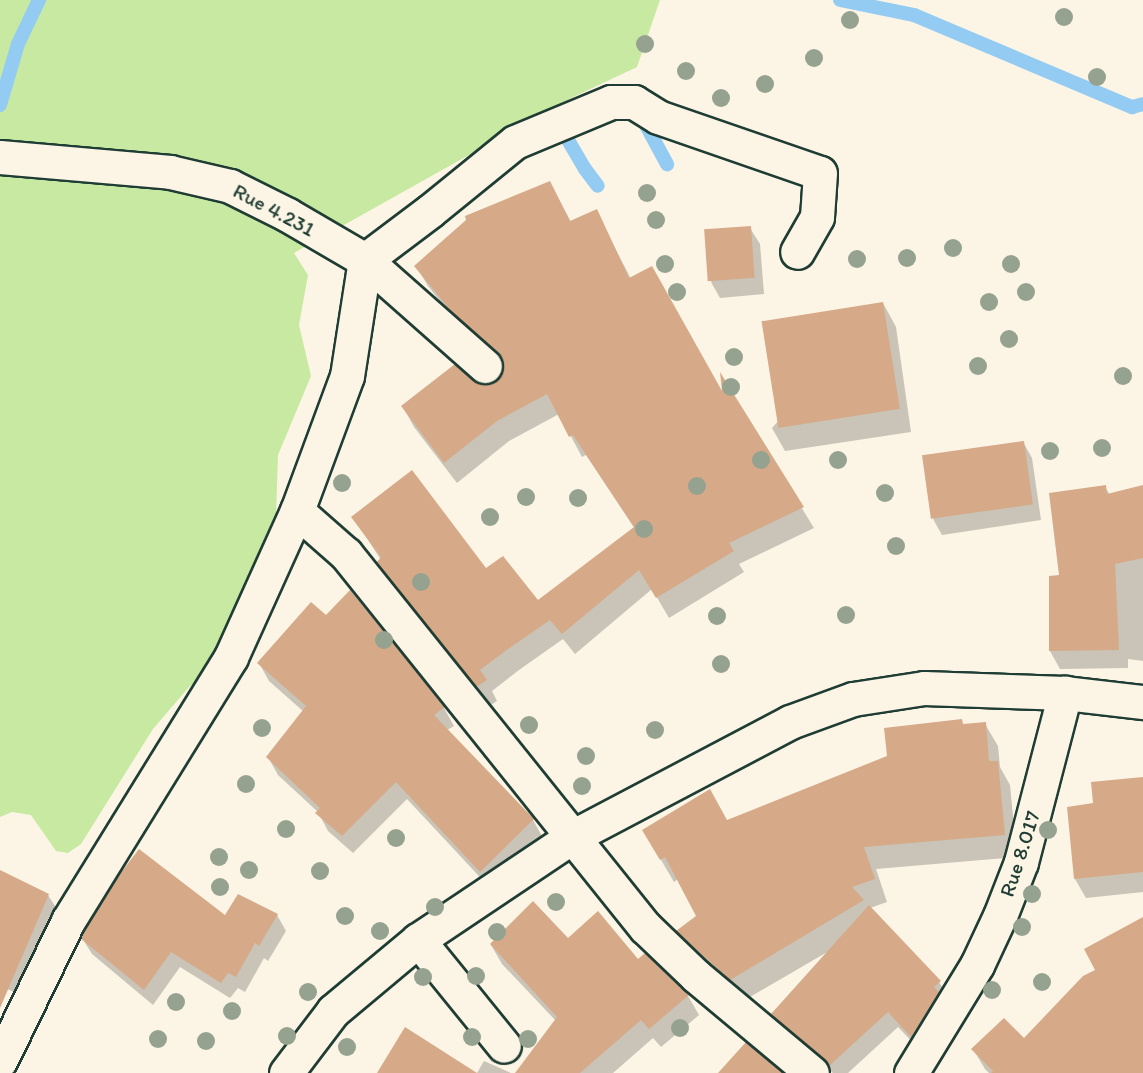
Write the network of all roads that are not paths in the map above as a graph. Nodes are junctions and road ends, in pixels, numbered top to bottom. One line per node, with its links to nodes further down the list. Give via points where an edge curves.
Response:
1 (0, 157): 3 (street, Rue 4.231, via 170,172 230,186 288,214)
2 (797, 252): 3 (street, via 817,218 820,173 658,117 634,102 611,102 515,142)
3 (365, 260): 4 (street, Rue 4.231); 5 (street, via 347,376)
4 (485, 366)
5 (297, 511): 8 (street, via 346,554); 11 (street, via 231,657 68,921)
6 (1065, 693): 7 (street); 8 (street, via 924,688 853,699 790,722); 14 (street, Rue 8.017, via 1021,862 1000,916 977,965)
7 (1143, 702)
8 (572, 837): 9 (street); 13 (street, via 645,927)
9 (418, 940): 10 (street); 12 (street, via 333,1011)
10 (504, 1046)
11 (0, 1061)
12 (286, 1073)
13 (812, 1073)
14 (911, 1073)

